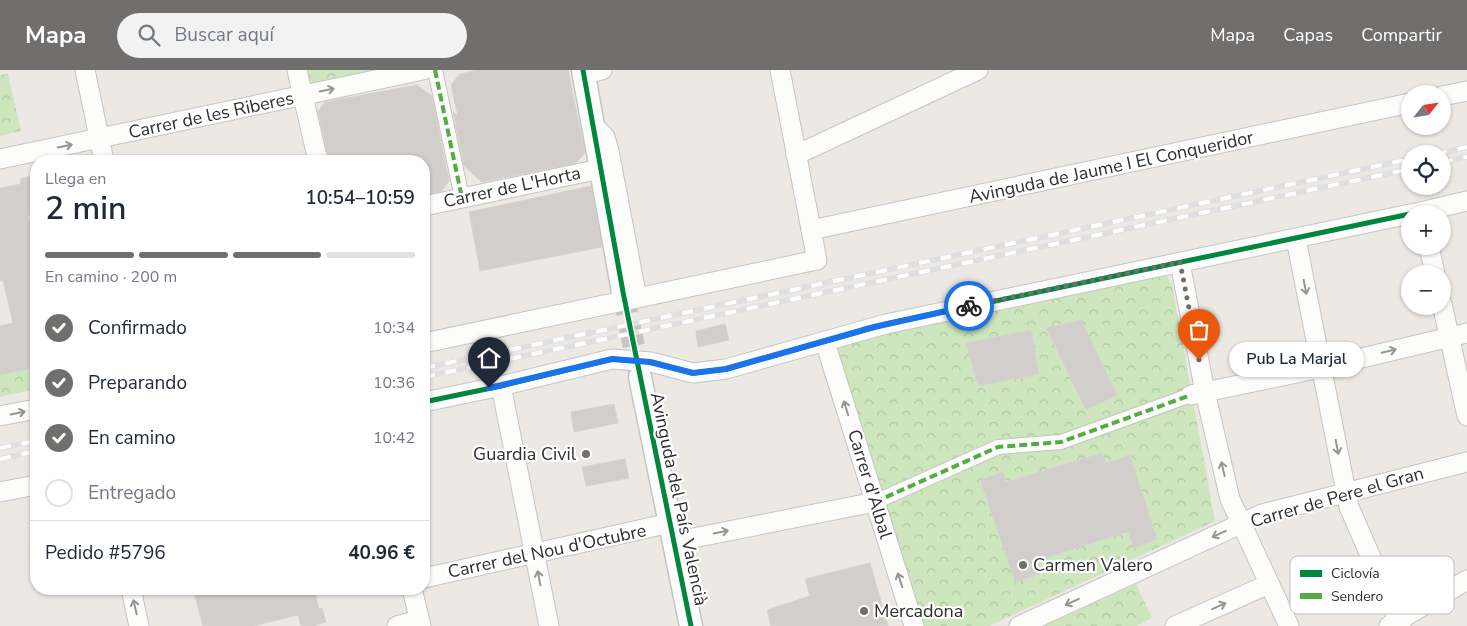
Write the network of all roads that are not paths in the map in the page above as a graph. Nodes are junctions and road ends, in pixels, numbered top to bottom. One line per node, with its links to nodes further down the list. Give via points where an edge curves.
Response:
1 (85, 70): 13 (street)
2 (297, 70): 10 (street)
3 (422, 70): 10 (street, Carrer de les Riberes, one-way to 3)
4 (435, 70): 19 (street)
5 (780, 70): 16 (street)
6 (978, 70): 16 (street)
7 (590, 71): 12 (street)
8 (1467, 91): 9 (street)
9 (1451, 94)
10 (303, 95): 13 (street, Carrer de les Riberes); 15 (street)
11 (1401, 105): 24 (street, Avinguda de Jaume I El Conqueridor)
12 (592, 124): 18 (street); 27 (street, via 604,137 609,151)
13 (99, 138): 14 (street); 17 (street, Carrer de les Riberes, one-way to 13)
14 (103, 155)
15 (317, 155)
16 (796, 155): 24 (street)
17 (0, 159)
18 (600, 169): 19 (street, Carrer de L'Horta); 27 (street)
19 (462, 198): 21 (street, Carrer de L'Horta)
20 (1467, 201): 22 (street)
21 (430, 205)
22 (1450, 205)
23 (1401, 216): 25 (street)
24 (811, 230): 27 (street, via 817,260)
25 (1296, 239): 26 (street); 32 (street, one-way to 32)
26 (1180, 262): 31 (street, via 886,324); 35 (street)
27 (630, 295): 30 (street)
28 (1448, 315): 29 (street)
29 (1459, 335): 32 (street, one-way to 29); 39 (street)
30 (430, 342)
31 (825, 342): 34 (street, via 726,369 693,373 650,362 612,359); 44 (street, Carrer d'Albal, one-way to 31)
32 (1320, 368): 35 (street); 43 (street, one-way to 43)
33 (640, 377): 46 (street, Avinguda del País Valencià)
34 (501, 386): 36 (street); 47 (street)
35 (1198, 393): 44 (street, via 1061,442 998,447); 45 (street, one-way to 35, via 1230,499)
36 (430, 401)
37 (30, 410): 38 (street, one-way to 37)
38 (0, 416)
39 (1467, 416)
40 (1467, 462): 43 (street, Carrer de Pere el Gran)
41 (30, 486): 42 (street)
42 (0, 492)
43 (1346, 492): 45 (street, Carrer de Pere el Gran, via 1262,514); 48 (street)
44 (875, 502): 46 (street, Carrer del Nou d'Octubre, one-way to 44); 62 (street, Carrer d'Albal, one-way to 44)
45 (1242, 524): 51 (street); 63 (street, Carrer de Pere el Gran, one-way to 63)
46 (671, 533): 47 (street, Carrer del Nou d'Octubre); 61 (street, Avinguda del País Valencià)
47 (534, 554): 49 (street, Carrer del Nou d'Octubre); 60 (street, one-way to 47)
48 (1369, 556)
49 (430, 577)
50 (1467, 580): 52 (street)
51 (1269, 584): 64 (street, one-way to 51); 65 (street)
52 (1454, 588)
53 (131, 595): 58 (street, one-way to 53)
54 (413, 595): 56 (street)
55 (1412, 614): 57 (street)
56 (420, 623): 59 (street)
57 (1396, 624)
58 (139, 626)
59 (397, 626)
60 (549, 626)
61 (691, 626)
62 (914, 626)
63 (1019, 626)
64 (1175, 626)
65 (1289, 626)

